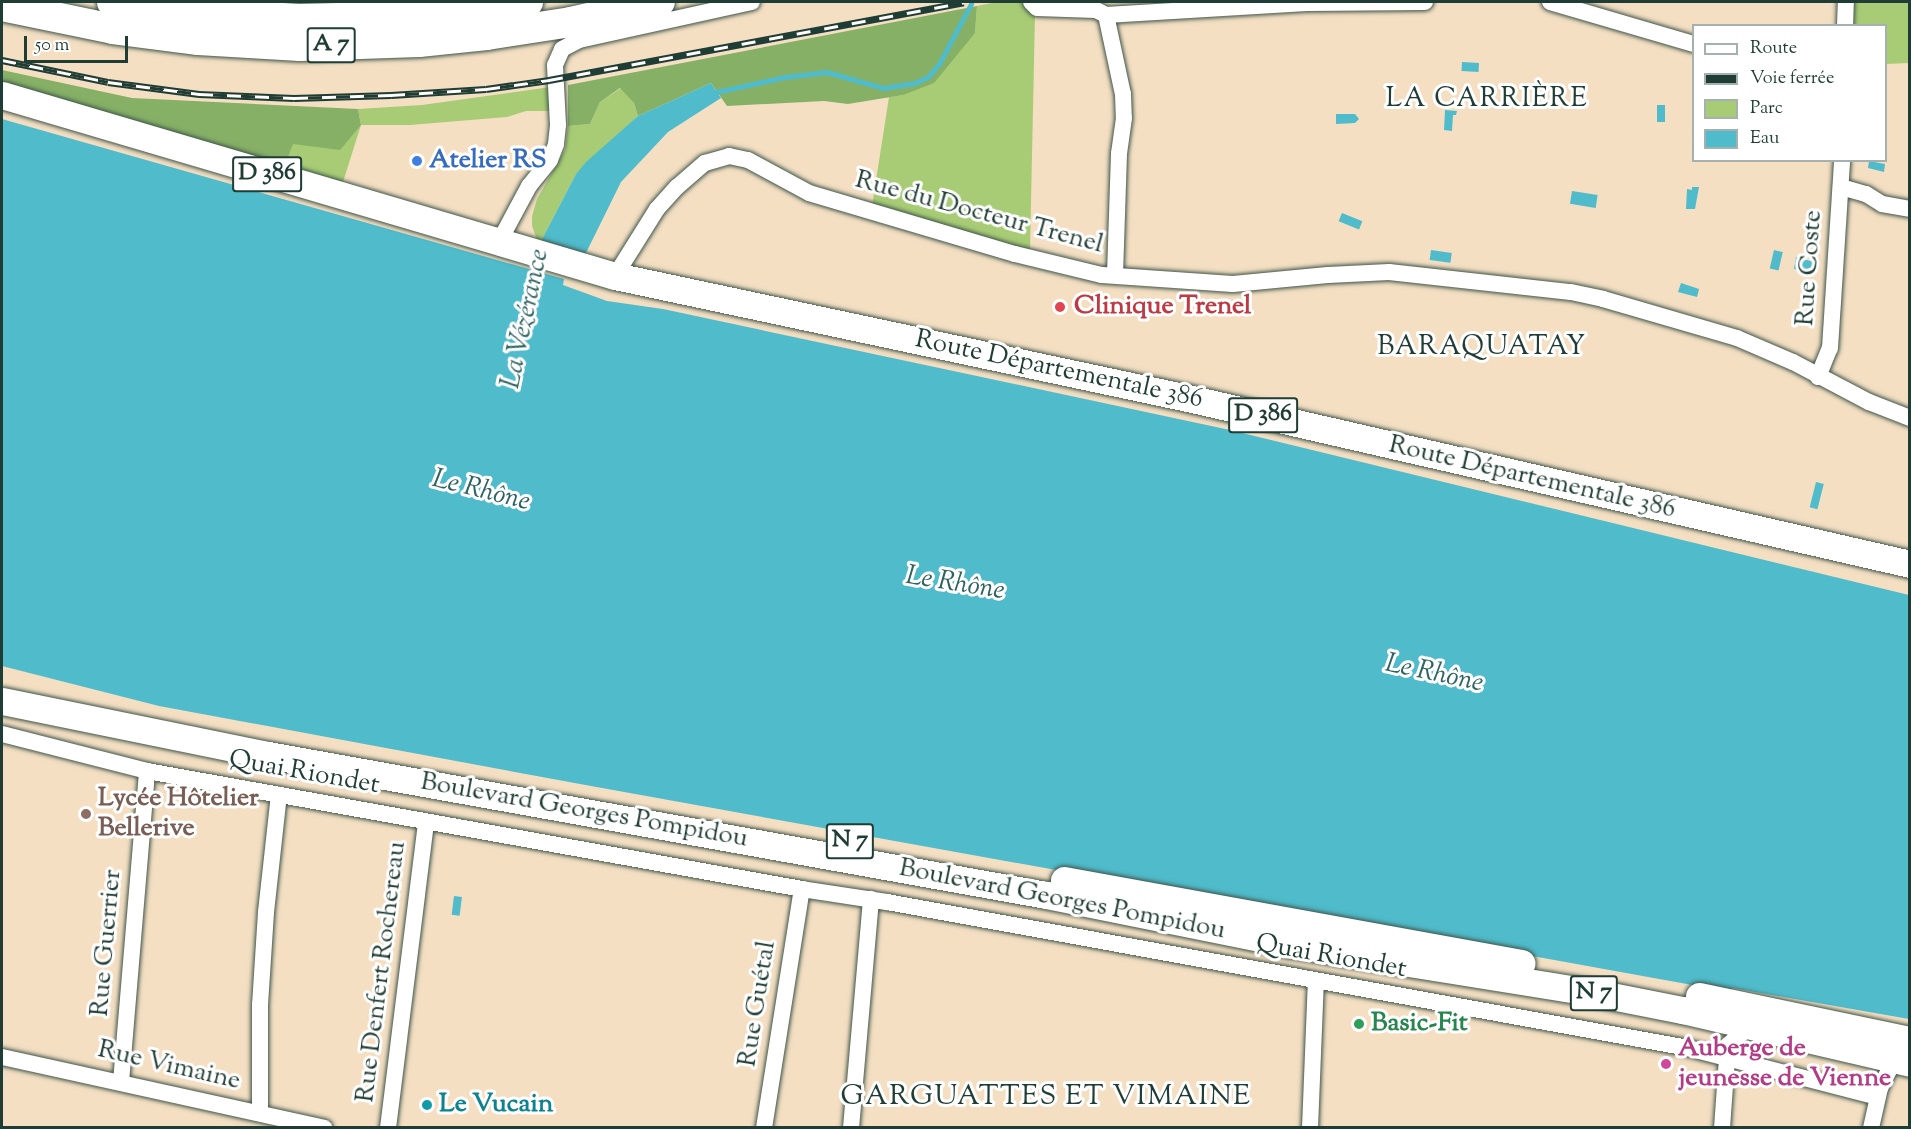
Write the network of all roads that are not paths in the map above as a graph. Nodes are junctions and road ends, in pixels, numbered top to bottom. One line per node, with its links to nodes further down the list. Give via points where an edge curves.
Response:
1 (112, 2): 2 (highway, A 7, via 299,19 414,16)
2 (528, 2)
3 (660, 2): 9 (highway, A 7, via 487,35 300,46 198,40 113,29)
4 (752, 2): 17 (street, via 579,40 562,49 555,65 556,144)
5 (1031, 2): 10 (street, via 1037,8 1096,10)
6 (1425, 2): 10 (street, via 1308,3)
7 (1550, 2): 12 (street)
8 (1846, 2): 11 (street)
9 (2, 6)
10 (1106, 15): 19 (street, via 1123,94 1124,118)
11 (1845, 24)
12 (1692, 43)
13 (2, 95): 17 (main road, D 386)
14 (1842, 162): 15 (street, Rue Coste)
15 (1841, 187): 16 (street, via 1866,194 1882,204); 20 (street, Rue Coste, via 1830,348)
16 (1910, 209)
17 (498, 242): 18 (main road, D 386)
18 (604, 273): 19 (street, Rue du Docteur Trenel, via 677,187 705,164 729,156 748,160 808,193 1015,254 1102,275); 22 (main road, Route Départementale 386 / D 386, via 1192,399)
19 (1115, 274): 20 (street, Rue du Docteur Trenel, via 1233,284 1328,274 1389,273 1571,292 1686,321 1784,358)
20 (1818, 377): 21 (street, Rue du Docteur Trenel)
21 (1910, 418)
22 (1910, 564)
23 (2, 682): 32 (main road, Boulevard Georges Pompidou / N 7, via 193,724)
24 (2, 701): 33 (main road, Boulevard Georges Pompidou / N 7, via 268,755 1023,891 1290,944 1596,993)
25 (2, 734): 26 (street, Quai Riondet)
26 (147, 771): 27 (street, Quai Riondet); 37 (street, Rue Guerrier)
27 (279, 795): 28 (street, Quai Riondet); 39 (street, via 263,946)
28 (426, 822): 29 (street, Quai Riondet); 41 (street, Rue Denfert Rochereau)
29 (802, 889): 30 (street, Quai Riondet); 42 (street, Rue Guétal)
30 (871, 899): 31 (street, Quai Riondet); 43 (street)
31 (1316, 981): 36 (street, Quai Riondet, via 1688,1048); 44 (street)
32 (1784, 1013): 33 (street); 34 (main road, Boulevard Georges Pompidou / N 7)
33 (1748, 1026): 34 (main road, Boulevard Georges Pompidou / N 7); 36 (street, via 1728,1045)
34 (1904, 1055): 38 (street)
35 (2, 1057): 37 (street, Rue Vimaine)
36 (1726, 1059): 38 (street, Quai Riondet); 45 (street)
37 (121, 1082): 39 (street, Rue Vimaine)
38 (1877, 1097): 46 (street)
39 (260, 1113): 40 (street, Rue Vimaine)
40 (324, 1128)
41 (388, 1128)
42 (764, 1128)
43 (851, 1128)
44 (1310, 1128)
45 (1722, 1128)
46 (1871, 1128)

